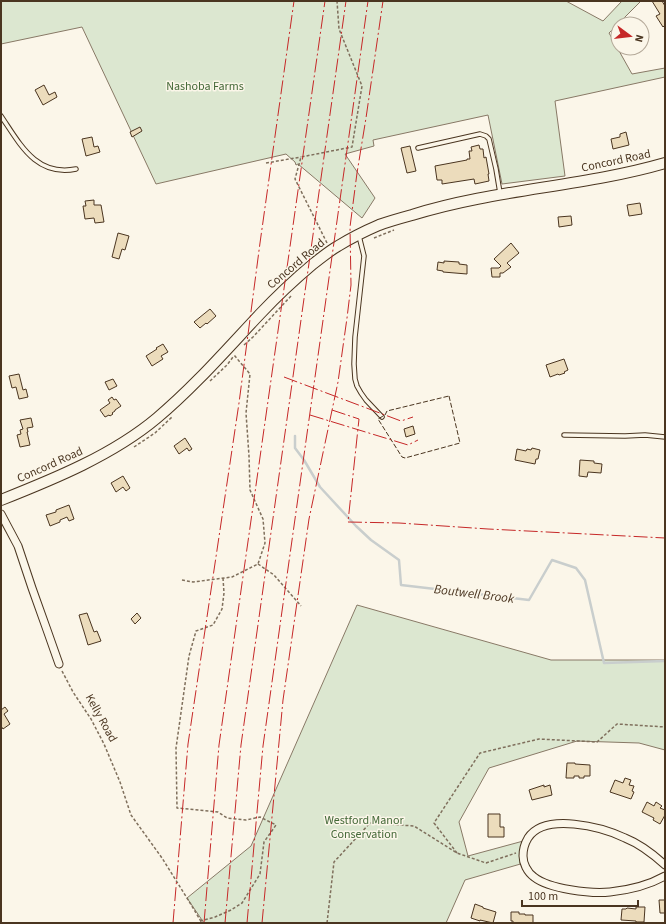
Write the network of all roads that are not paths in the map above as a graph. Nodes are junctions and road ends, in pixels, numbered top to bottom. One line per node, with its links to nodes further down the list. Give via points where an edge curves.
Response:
1 (1, 116): 4 (lane, via 30,156 40,164 51,169)
2 (418, 148): 5 (lane, via 480,134 486,136 489,139)
3 (665, 163): 5 (main road, Concord Road, via 621,174)
4 (76, 169)
5 (500, 195): 6 (main road, Concord Road, via 438,207 380,225)
6 (360, 239): 7 (lane, via 364,256 355,337 355,379 361,393); 10 (main road, Concord Road, via 330,250 294,280 193,386 133,437 82,465)
7 (382, 417)
8 (564, 435): 9 (lane)
9 (665, 437)
10 (1, 500)
11 (1, 514): 12 (street, via 18,546)
12 (59, 664)
13 (665, 865): 14 (street, via 644,848 625,838 577,824 539,828 527,840 523,851 526,868 534,877 572,890 619,891)
14 (665, 876)

